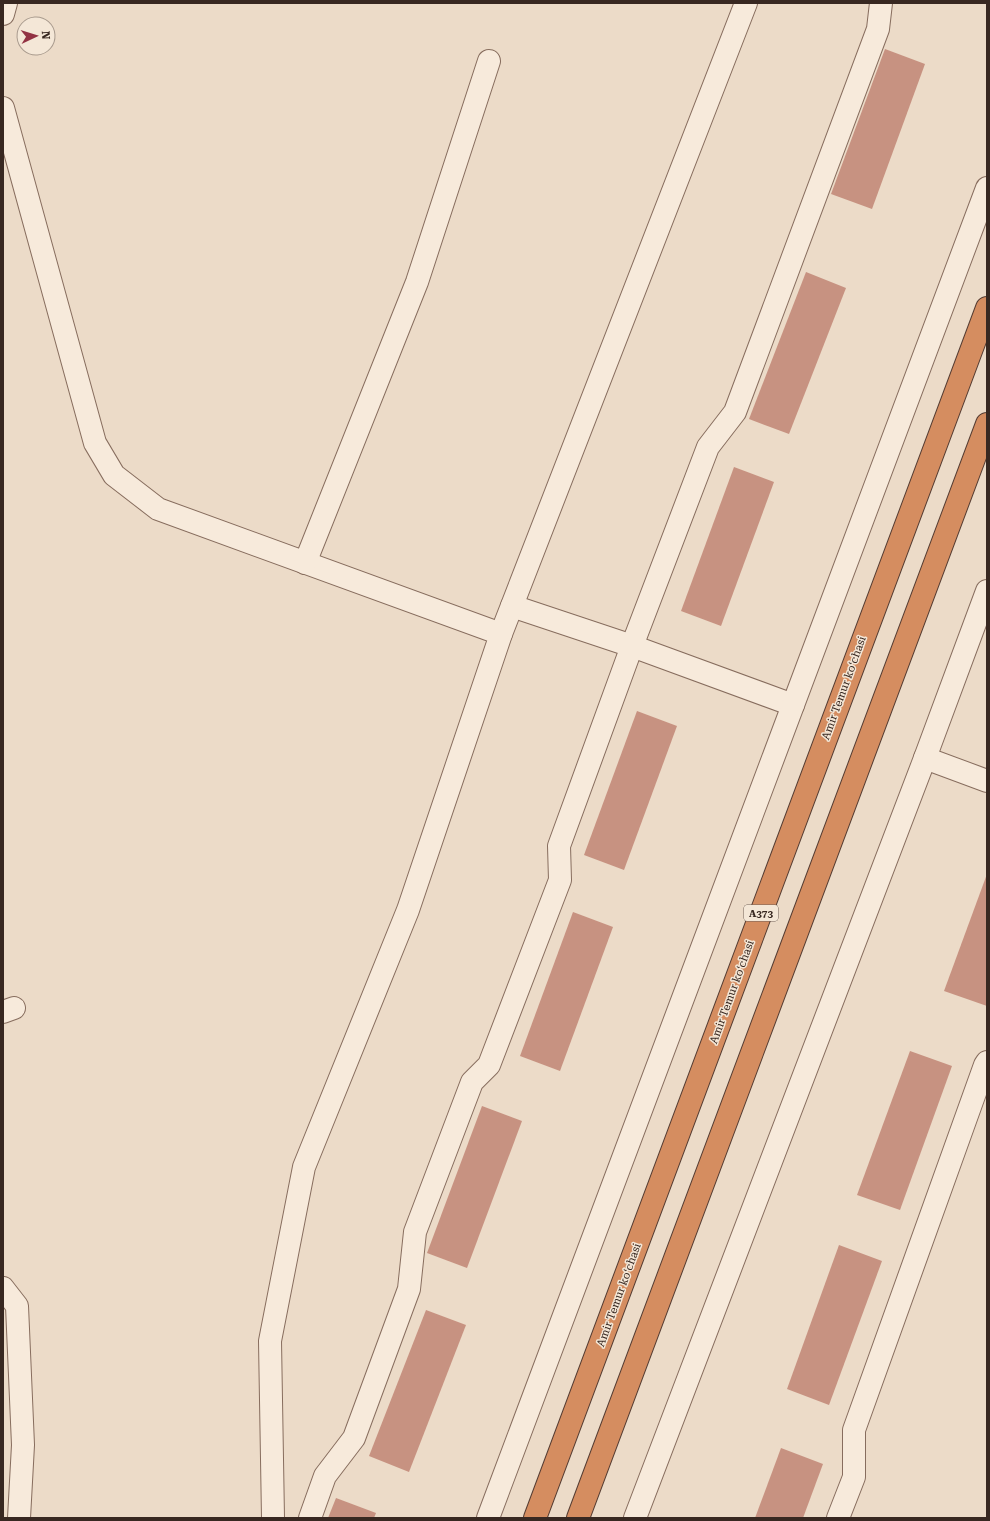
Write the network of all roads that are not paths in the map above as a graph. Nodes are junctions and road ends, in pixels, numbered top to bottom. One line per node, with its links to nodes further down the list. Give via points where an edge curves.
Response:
1 (6, 3): 4 (street)
2 (746, 3): 12 (street)
3 (881, 3): 14 (street, via 878,29 735,412 708,447)
4 (3, 14)
5 (489, 61): 10 (street, via 416,282)
6 (3, 108): 10 (street, via 95,443 114,475 158,510)
7 (987, 188): 15 (street)
8 (987, 308): 24 (highway, Amir Temur koʻchasi / A373)
9 (987, 424): 25 (highway)
10 (305, 563): 13 (street)
11 (987, 591): 16 (street)
12 (512, 606): 13 (street); 14 (street)
13 (500, 634): 21 (street, via 408,910 304,1167 270,1341)
14 (632, 646): 15 (street); 22 (street, via 559,846 560,880 489,1065 472,1082 415,1232 409,1289 354,1438 325,1476)
15 (793, 705): 23 (street)
16 (925, 758): 17 (street); 26 (street)
17 (987, 781)
18 (987, 1062): 27 (street, via 854,1430 854,1477)
19 (3, 1288): 20 (street, via 17,1306 23,1446)
20 (18, 1518)
21 (273, 1518)
22 (310, 1518)
23 (488, 1518)
24 (536, 1518)
25 (578, 1518)
26 (635, 1518)
27 (838, 1518)

